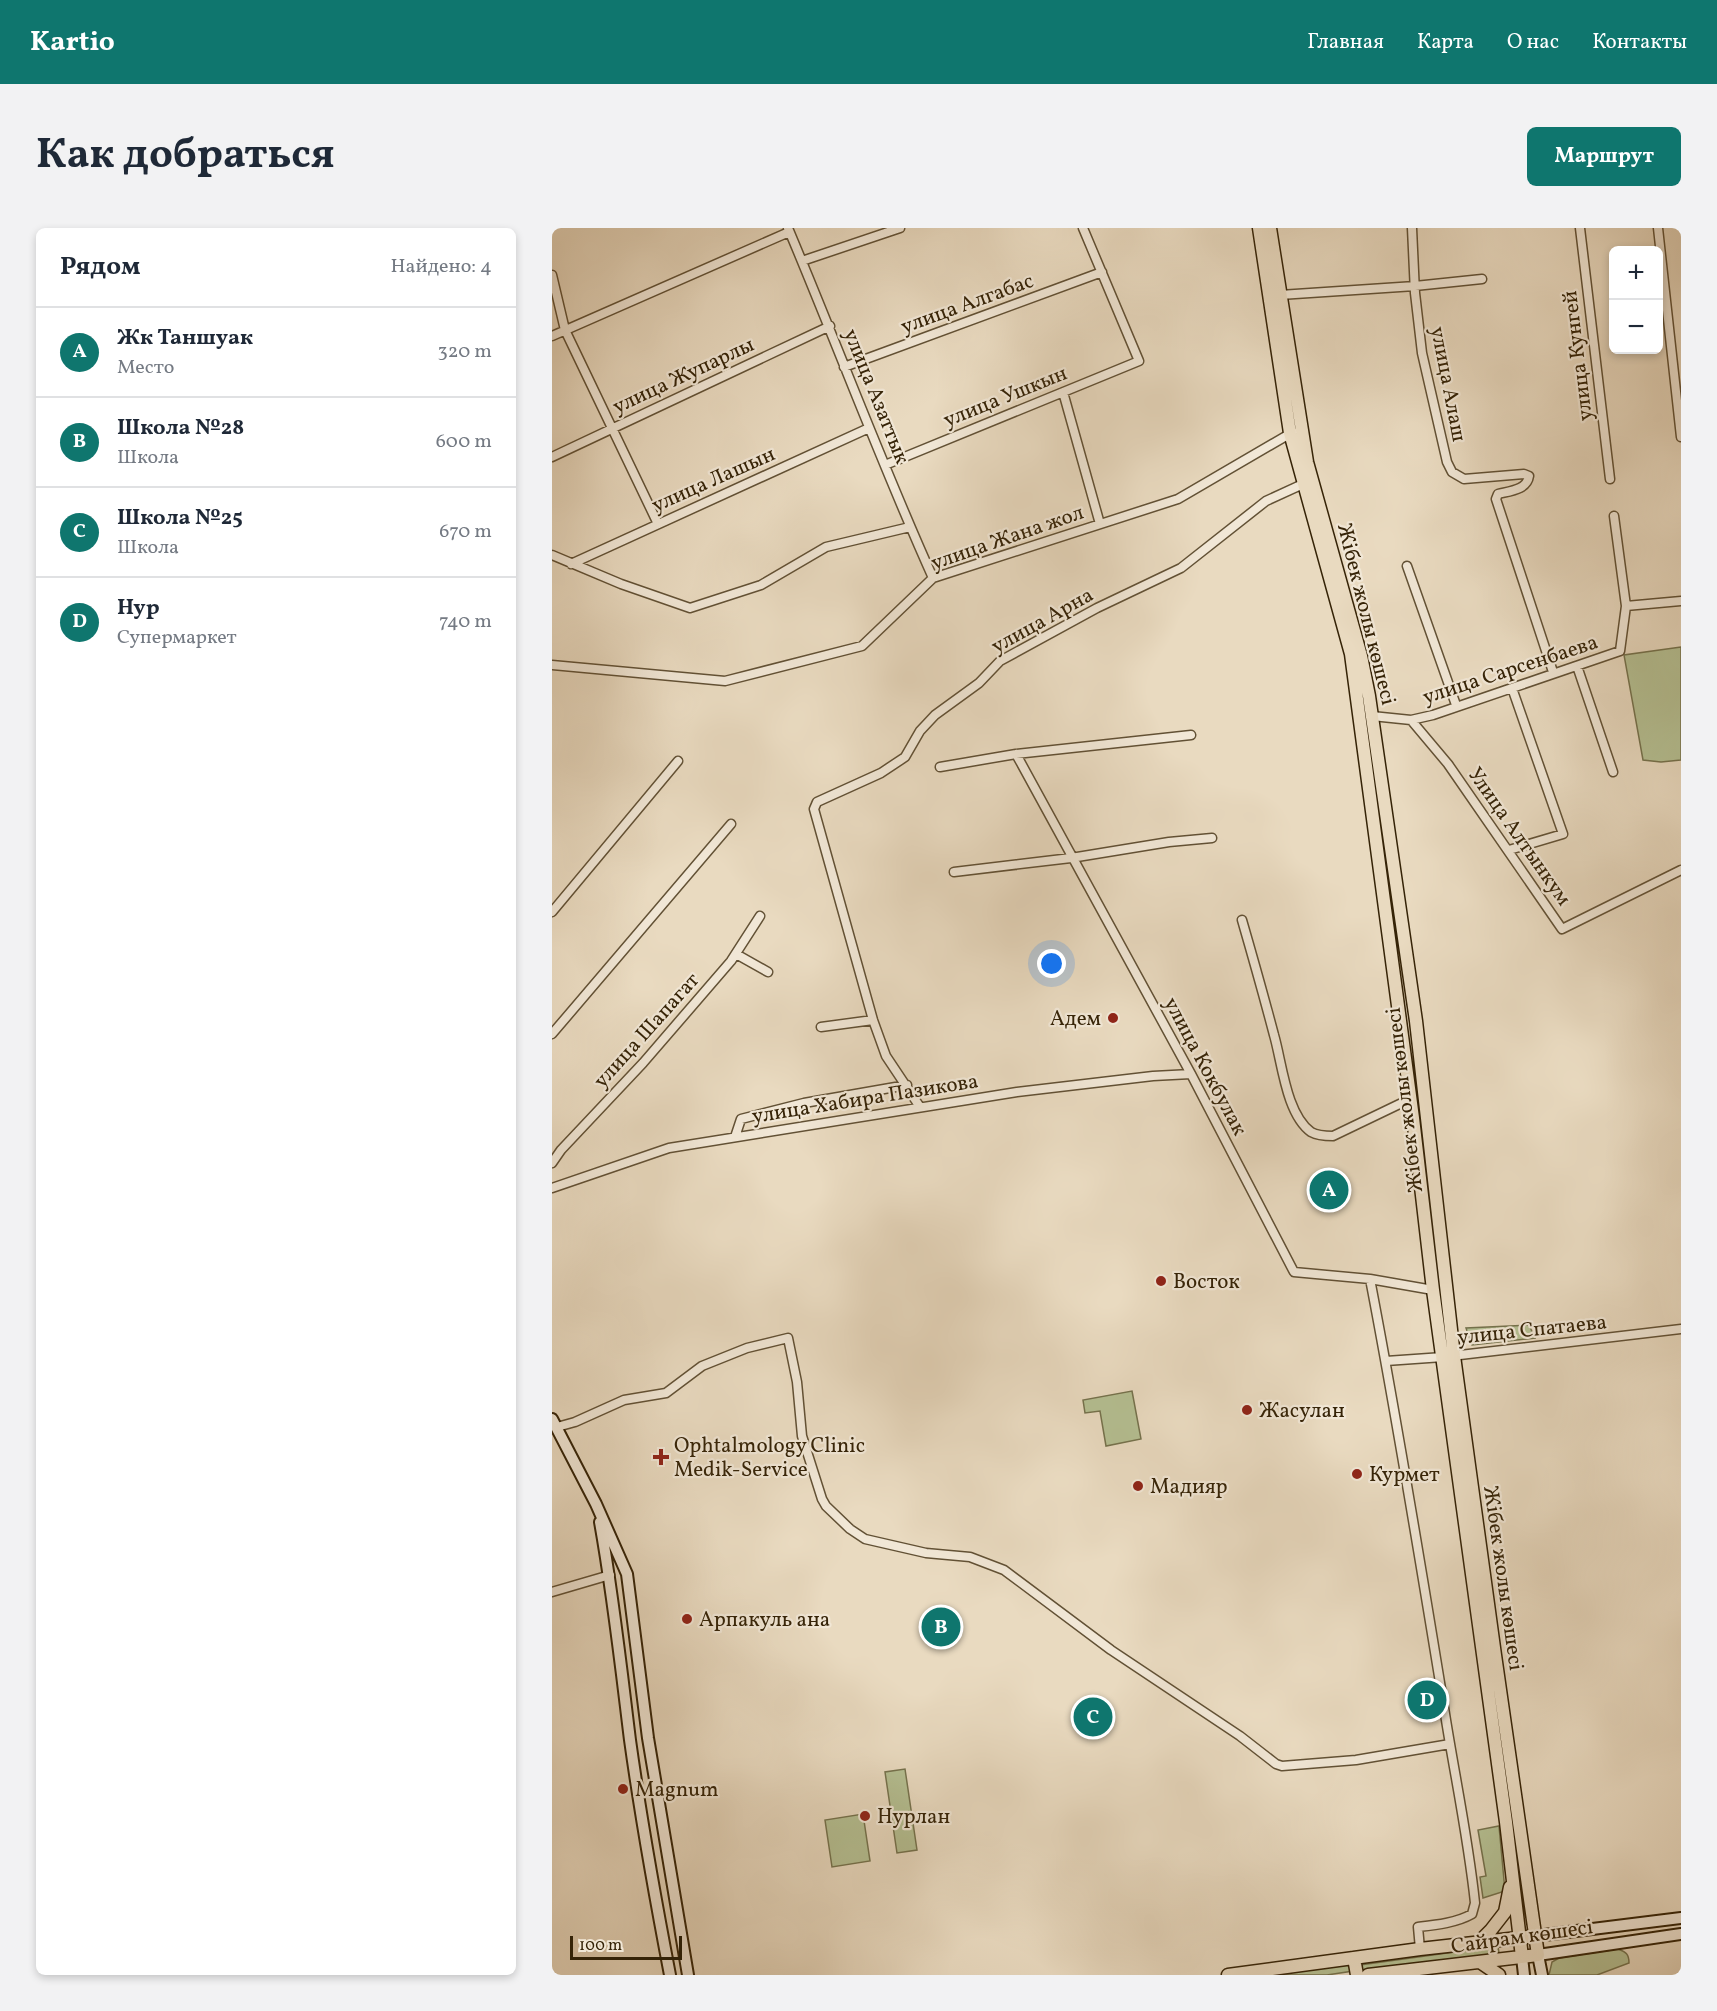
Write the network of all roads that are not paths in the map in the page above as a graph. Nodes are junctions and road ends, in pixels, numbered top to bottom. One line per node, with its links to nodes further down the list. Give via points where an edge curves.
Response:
1 (900, 228): 9 (street)
2 (1083, 228): 10 (street)
3 (1259, 228): 22 (main road, Жібек жолы көшесі)
4 (1270, 228): 14 (main road, Жібек жолы көшесі)
5 (1412, 228): 13 (street, улица Алаш)
6 (1580, 228): 26 (street, улица Кунгей)
7 (1658, 228): 23 (street)
8 (789, 230): 9 (street, улица Азаттык); 16 (street)
9 (802, 261): 15 (street, улица Азаттык)
10 (1102, 272): 18 (street, улица Алгабас); 19 (street, улица Ушкын, via 1139,361)
11 (552, 275): 16 (street)
12 (1482, 279): 13 (street)
13 (1415, 286): 14 (street); 40 (street, улица Алаш, via 1422,352 1452,472 1464,480 1529,476 1525,486 1498,494 1496,499)
14 (1280, 295): 22 (main road, Жібек жолы көшесі)
15 (830, 326): 18 (street, улица Азаттык); 20 (street, улица Жупарлы)
16 (565, 330): 17 (street); 20 (street)
17 (552, 336)
18 (844, 367): 21 (street, улица Азаттык)
19 (1063, 392): 25 (street, улица Ушкын); 30 (street)
20 (612, 428): 24 (street, улица Жупарлы); 29 (street)
21 (869, 428): 25 (street, улица Азаттык); 29 (street, улица Лашын)
22 (1296, 430): 27 (main road, Жібек жолы көшесі); 30 (street, улица Жана жол, via 1178,499); 43 (main road, Жібек жолы көшесі, via 1361,656)
23 (1681, 437)
24 (552, 457)
25 (885, 465): 31 (street, улица Азаттык)
26 (1610, 479)
27 (1303, 484): 61 (street, улица Арна, via 1266,501 1181,568 1000,661 979,683 935,715 905,756 881,774 817,802 814,809); 66 (main road, Жібек жолы көшесі, via 1351,654)
28 (1614, 516): 37 (street)
29 (658, 524): 33 (street, улица Лашын)
30 (1100, 524): 35 (street, улица Жана жол)
31 (910, 527): 33 (street, via 826,547 761,585 690,608); 35 (street, улица Азаттык)
32 (552, 555): 33 (street)
33 (572, 564)
34 (1407, 566): 42 (street)
35 (933, 578): 38 (street, улица Жана жол, via 862,646 725,681)
36 (1681, 601): 37 (street)
37 (1626, 606): 39 (street, улица Сарсенбаева, via 1620,651)
38 (552, 665)
39 (1577, 666): 40 (street, улица Сарсенбаева); 49 (street)
40 (1553, 672): 41 (street, улица Сарсенбаева)
41 (1512, 688): 42 (street, улица Сарсенбаева); 52 (street, via 1563,834)
42 (1456, 705): 44 (street, улица Сарсенбаева)
43 (1372, 716): 44 (street); 74 (main road, Жібек жолы көшесі, via 1416,1021)
44 (1411, 720): 52 (street, Улица Алтынкум, via 1448,764)
45 (1191, 735): 46 (street)
46 (1016, 754): 48 (street); 53 (street, улица Кокбулак)
47 (678, 761): 56 (street)
48 (940, 767)
49 (1613, 772)
50 (731, 824): 63 (street)
51 (1212, 838): 53 (street)
52 (1509, 850): 54 (street, Улица Алтынкум, via 1562,929)
53 (1071, 858): 55 (street); 64 (street, улица Кокбулак)
54 (1681, 870)
55 (954, 872)
56 (552, 912)
57 (760, 916): 59 (street, улица Шапагат)
58 (1242, 920): 66 (street, via 1283,1079 1300,1119 1311,1132 1333,1136)
59 (736, 954): 60 (street); 69 (street, улица Шапагат)
60 (768, 972)
61 (873, 1020): 62 (street); 65 (street, улица Арна, via 886,1056)
62 (821, 1027)
63 (552, 1034)
64 (1191, 1074): 67 (street, улица Хабира Пазикова, via 1017,1092); 71 (street, улица Кокбулак, via 1294,1272)
65 (907, 1085): 67 (street, улица Арна); 68 (street, via 804,1103 741,1119)
66 (1410, 1099): 72 (main road, Жібек жолы көшесі)
67 (920, 1107): 68 (street, улица Хабира Пазикова)
68 (735, 1137): 70 (street, улица Хабира Пазикова, via 669,1148)
69 (552, 1163)
70 (552, 1188)
71 (1370, 1279): 72 (street, улица Кокбулак); 75 (street)
72 (1433, 1290): 74 (main road, Жібек жолы көшесі)
73 (1681, 1329): 74 (street, улица Спатаева)
74 (1448, 1356): 75 (street, улица Спатаева); 81 (main road, Жібек жолы көшесі); 85 (main road, Жібек жолы көшесі)
75 (1386, 1361): 80 (street)
76 (555, 1423): 77 (street); 80 (street, via 574,1422 624,1400 666,1393 702,1366 747,1348 788,1338 802,1436 822,1499 865,1539 926,1553 970,1557 1004,1570 1276,1764 1356,1760)
77 (596, 1504): 78 (street); 95 (street, via 627,1574 648,1738)
78 (610, 1575): 79 (street); 94 (street, via 631,1742)
79 (552, 1592)
80 (1450, 1744): 89 (street, via 1466,1828 1474,1909 1466,1918 1418,1927)
81 (1513, 1877): 86 (main road, Жібек жолы көшесі); 88 (main road, via 1505,1912)
82 (1681, 1918): 83 (street, Сайрам көшесі)
83 (1635, 1924): 85 (street, Сайрам көшесі); 87 (street)
84 (1681, 1934): 87 (street, Сайрам көшесі)
85 (1536, 1936): 86 (main road, Сайрам көшесі); 90 (main road, Жібек жолы көшесі)
86 (1520, 1938): 88 (main road, Сайрам көшесі); 91 (main road, Жібек жолы көшесі)
87 (1638, 1941): 90 (street, Сайрам көшесі)
88 (1479, 1942): 89 (main road, Сайрам көшесі)
89 (1420, 1949): 92 (main road, Сайрам көшесі)
90 (1538, 1955): 91 (main road, Сайрам көшесі); 101 (street, Жібек жолы көшесі)
91 (1522, 1957): 93 (main road, Сайрам көшесі); 100 (street, Жібек жолы көшесі)
92 (1354, 1958): 96 (main road, Сайрам көшесі); 97 (main road)
93 (1480, 1962): 98 (main road, Сайрам көшесі); 99 (main road)
94 (670, 1975)
95 (688, 1975)
96 (1228, 1975)
97 (1356, 1975)
98 (1373, 1975)
99 (1499, 1975)
100 (1524, 1975)
101 (1542, 1975)

